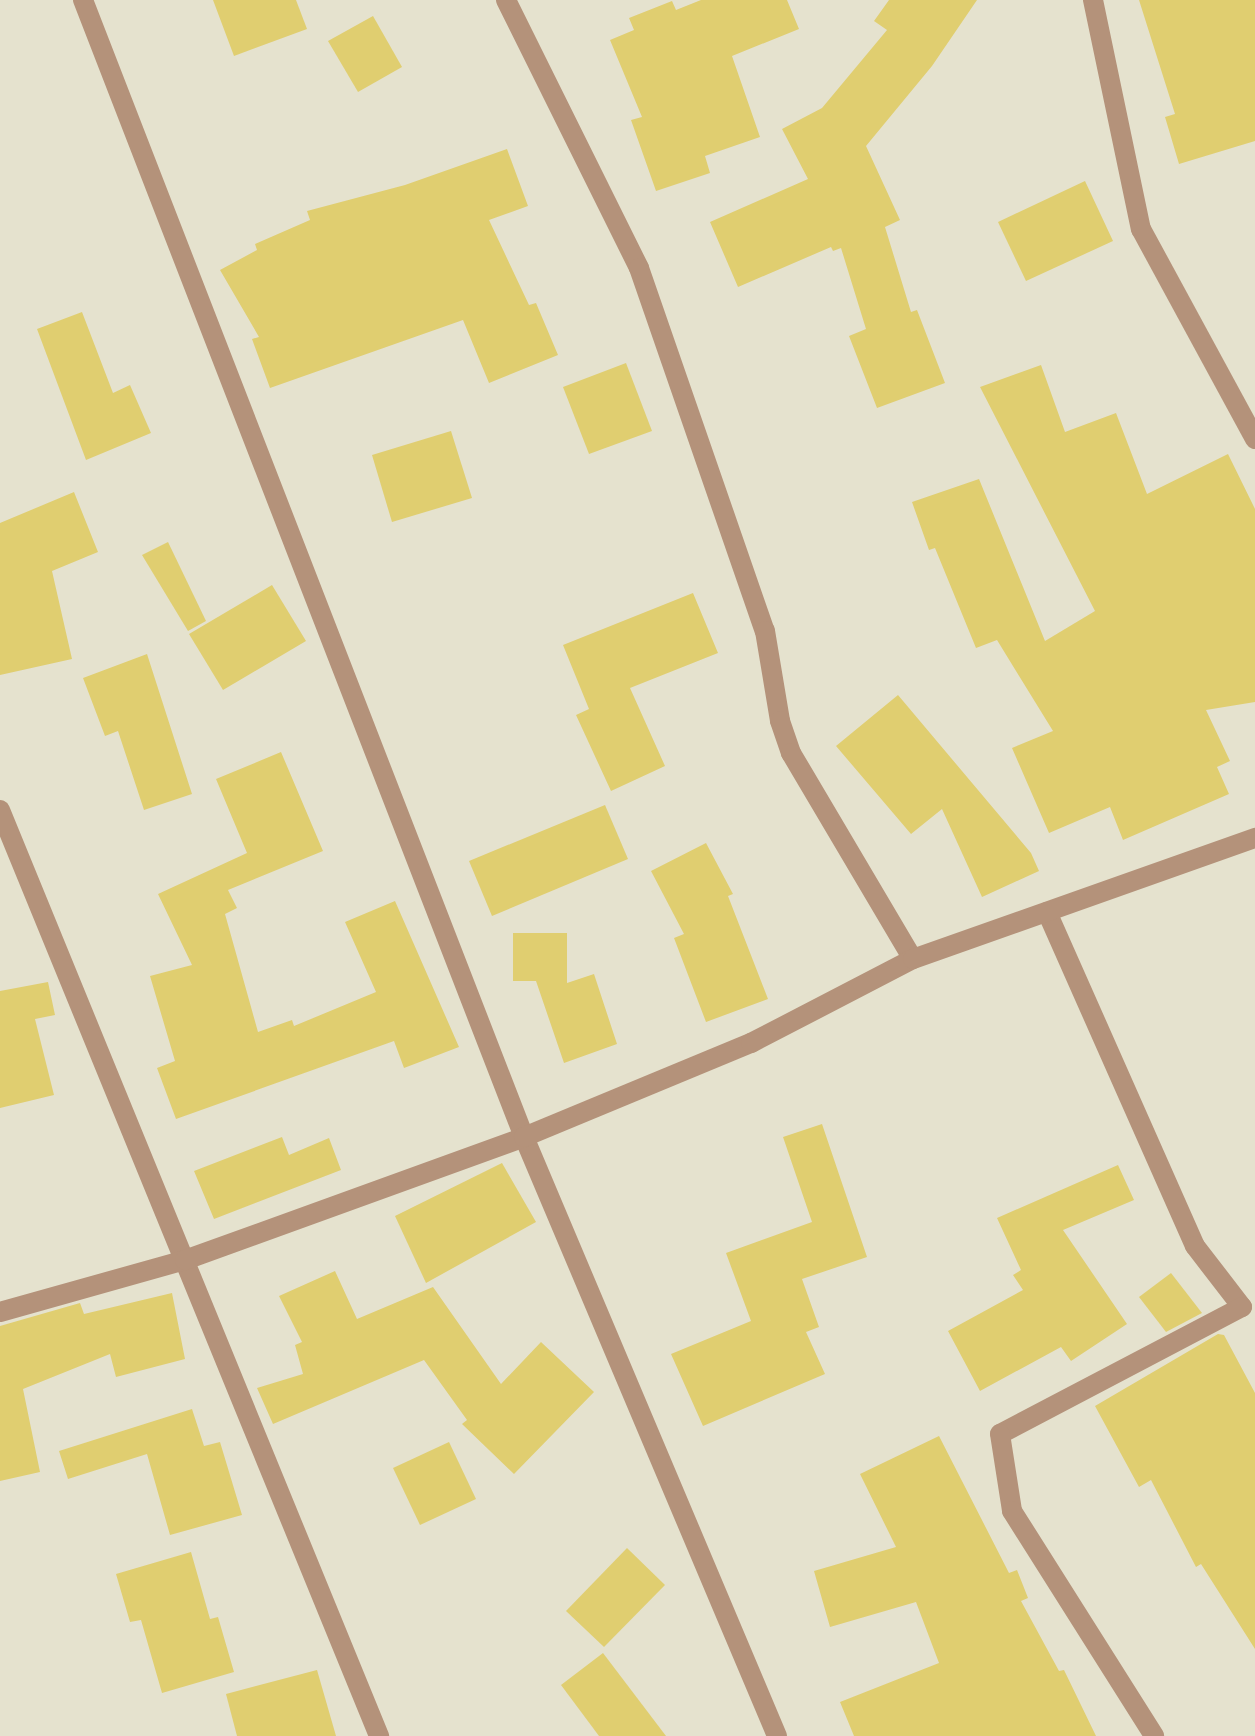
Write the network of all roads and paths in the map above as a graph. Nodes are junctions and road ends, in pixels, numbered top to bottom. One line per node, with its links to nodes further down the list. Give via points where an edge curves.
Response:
1 (83, 0): 9 (street)
2 (506, 0): 8 (street, via 639,268 765,631 780,721 791,753)
3 (1093, 0): 4 (street, via 1141,229)
4 (1255, 439)
5 (0, 810): 10 (street)
6 (1255, 838): 7 (street)
7 (1047, 912): 8 (street); 14 (street, via 1195,1246 1242,1307 1000,1434 1012,1511)
8 (913, 959): 9 (street, via 751,1043)
9 (524, 1137): 10 (street); 13 (street)
10 (185, 1260): 11 (street); 12 (street)
11 (0, 1312)
12 (379, 1736)
13 (777, 1736)
14 (1154, 1736)

